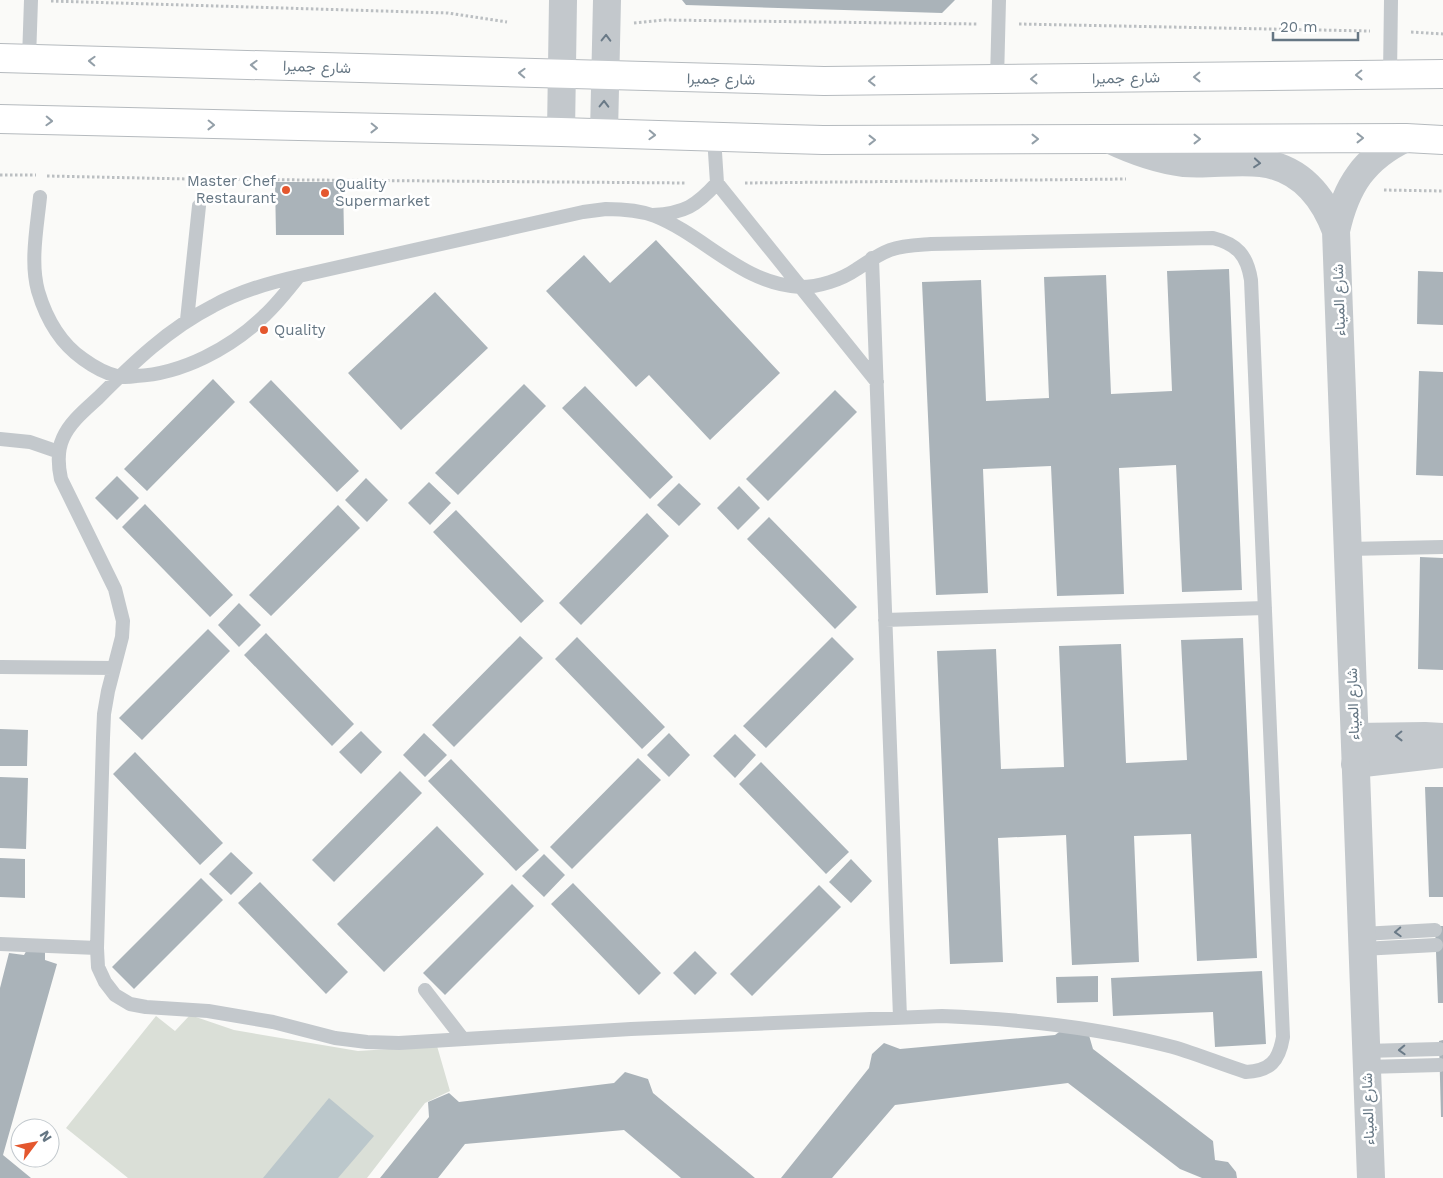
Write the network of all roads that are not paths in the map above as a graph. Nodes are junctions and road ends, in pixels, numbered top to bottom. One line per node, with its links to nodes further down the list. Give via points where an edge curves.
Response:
1 (31, 0): 7 (lane)
2 (563, 0): 8 (street)
3 (606, 0): 11 (street, one-way to 3)
4 (999, 0): 12 (lane)
5 (1391, 0): 10 (lane)
6 (0, 58): 7 (main road, شارع جميرا)
7 (29, 59): 8 (main road, شارع جميرا, one-way to 7)
8 (563, 74): 11 (main road, شارع جميرا); 14 (street)
9 (1443, 74): 10 (main road, شارع جميرا)
10 (1390, 75): 12 (main road, شارع جميرا, one-way to 12)
11 (605, 76): 12 (main road, شارع جميرا, one-way to 11, via 824,81); 15 (street, one-way to 11)
12 (997, 80)
13 (0, 120): 14 (main road, one-way to 14)
14 (562, 132): 15 (main road)
15 (604, 133): 16 (main road, one-way to 16)
16 (714, 137): 18 (main road, one-way to 18); 20 (lane)
17 (1406, 138): 18 (main road, one-way to 17); 19 (main road); 24 (street, via 1389,146 1361,171 1343,202)
18 (1108, 139): 24 (street, one-way to 24, via 1165,160 1260,163 1285,170 1318,195)
19 (1443, 140)
20 (718, 183): 23 (lane, via 689,208 672,214); 27 (lane)
21 (40, 197): 29 (lane, via 34,264 37,290 46,313 58,335 75,354 96,368)
22 (199, 206): 28 (lane)
23 (652, 215): 26 (lane, via 622,209 583,212); 27 (lane, via 674,225 758,278)
24 (1336, 231): 34 (street, شارع الميناء)
25 (872, 258): 27 (lane, via 839,279); 30 (lane); 35 (lane, via 910,245 931,244 1213,238 1236,247 1246,262 1251,280)
26 (298, 276): 28 (lane, via 241,292); 29 (lane, via 264,317 221,349 172,370 146,376)
27 (801, 287): 30 (lane)
28 (187, 320): 29 (lane)
29 (119, 377): 32 (lane, via 68,428)
30 (877, 382): 36 (lane)
31 (0, 439): 32 (lane, via 30,442)
32 (59, 452): 38 (lane, via 61,479 120,605 122,637)
33 (1443, 547): 34 (lane)
34 (1348, 549): 39 (street, شارع الميناء)
35 (1265, 608): 36 (lane); 49 (lane, via 1284,1037 1276,1059 1268,1067 1246,1072 1174,1048 1082,1028 989,1018)
36 (886, 620): 49 (lane)
37 (0, 667): 38 (lane)
38 (114, 668): 47 (lane, via 103,730)
39 (1354, 737): 40 (street, one-way to 39); 42 (street, شارع الميناء)
40 (1443, 737)
41 (1443, 754): 42 (street)
42 (1356, 764): 44 (street, شارع الميناء)
43 (1435, 930): 44 (lane, one-way to 44)
44 (1362, 942): 46 (lane); 52 (street, شارع الميناء)
45 (0, 944): 47 (lane)
46 (1436, 945)
47 (97, 948): 50 (lane, via 98,967 105,982 130,1004 241,1016 335,1038 367,1042)
48 (425, 990): 50 (lane)
49 (900, 1017): 50 (lane)
50 (463, 1039)
51 (1439, 1049): 52 (lane, one-way to 52)
52 (1366, 1059): 53 (lane); 54 (street, شارع الميناء)
53 (1440, 1065)
54 (1371, 1178)

